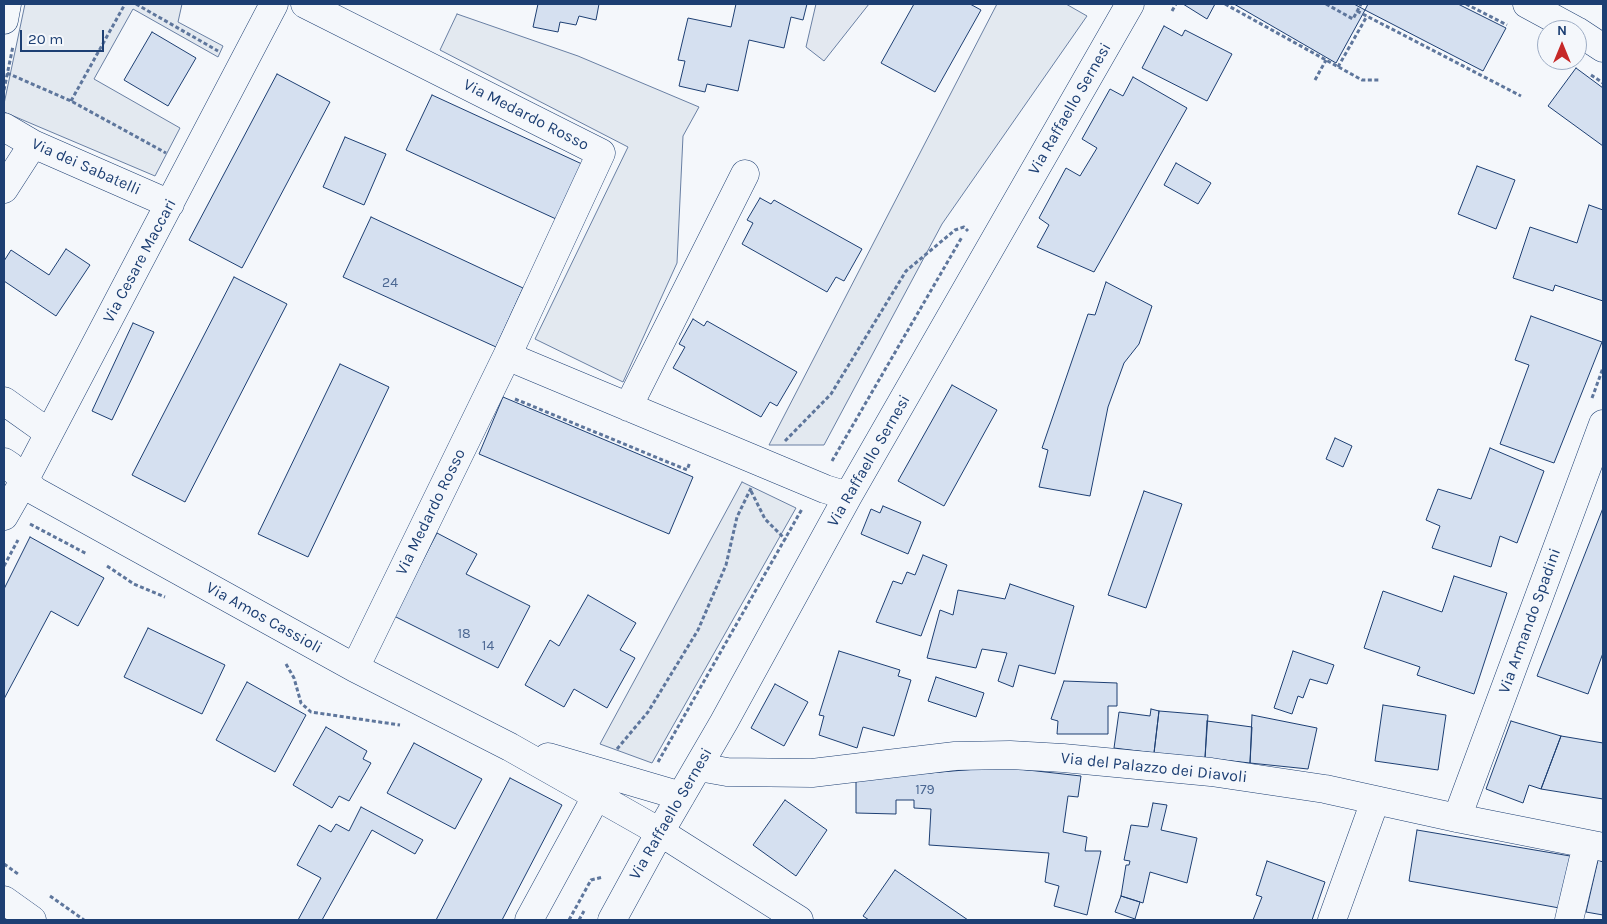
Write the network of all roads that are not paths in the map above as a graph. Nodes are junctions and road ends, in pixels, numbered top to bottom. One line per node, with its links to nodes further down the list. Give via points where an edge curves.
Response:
1 (7, 4): 6 (street)
2 (274, 4): 12 (street, Via Cesare Maccari)
3 (306, 4): 13 (street, Via Medardo Rosso, via 601,153)
4 (1130, 4): 20 (street, Via Raffaello Sernesi)
5 (1526, 4): 7 (street)
6 (4, 20)
7 (1591, 35)
8 (4, 127): 9 (street, Via dei Sabatelli)
9 (32, 144): 11 (street); 12 (street, Via dei Sabatelli)
10 (745, 174): 15 (street)
11 (4, 189)
12 (170, 204): 17 (street, Via Cesare Maccari)
13 (507, 356): 15 (street); 22 (street, Via Medardo Rosso)
14 (4, 401): 17 (street)
15 (628, 407): 20 (street)
16 (1603, 424): 28 (street, Via Armando Spadini)
17 (49, 433): 19 (street, Via Cesare Maccari)
18 (4, 462): 19 (street, Via Amos Cassioli)
19 (24, 481): 21 (street, Via Cesare Maccari); 22 (street, Via Amos Cassioli, via 34,491)
20 (848, 496): 24 (street, Via Raffaello Sernesi)
21 (12, 525)
22 (355, 668): 23 (street, Via Amos Cassioli)
23 (510, 747): 25 (street, Via Amos Cassioli); 26 (street, Via Amos Cassioli)
24 (699, 767): 25 (street, Via Raffaello Sernesi); 27 (street, Via del Palazzo dei Diavoli, via 727,772 812,773 955,756 1010,755 1211,772 1325,789)
25 (681, 796): 29 (street, Via Raffaello Sernesi)
26 (596, 797): 29 (street, Via Amos Cassioli); 33 (street)
27 (1375, 801): 28 (street, Via del Palazzo dei Diavoli); 36 (street)
28 (1457, 818): 30 (street, Via del Palazzo dei Diavoli)
29 (660, 832): 34 (street, Via Raffaello Sernesi); 35 (street, Via Amos Cassioli)
30 (1595, 845): 37 (street)
31 (4, 900): 32 (street)
32 (32, 920)
33 (529, 920)
34 (612, 920)
35 (799, 920)
36 (1332, 920)
37 (1569, 920)

